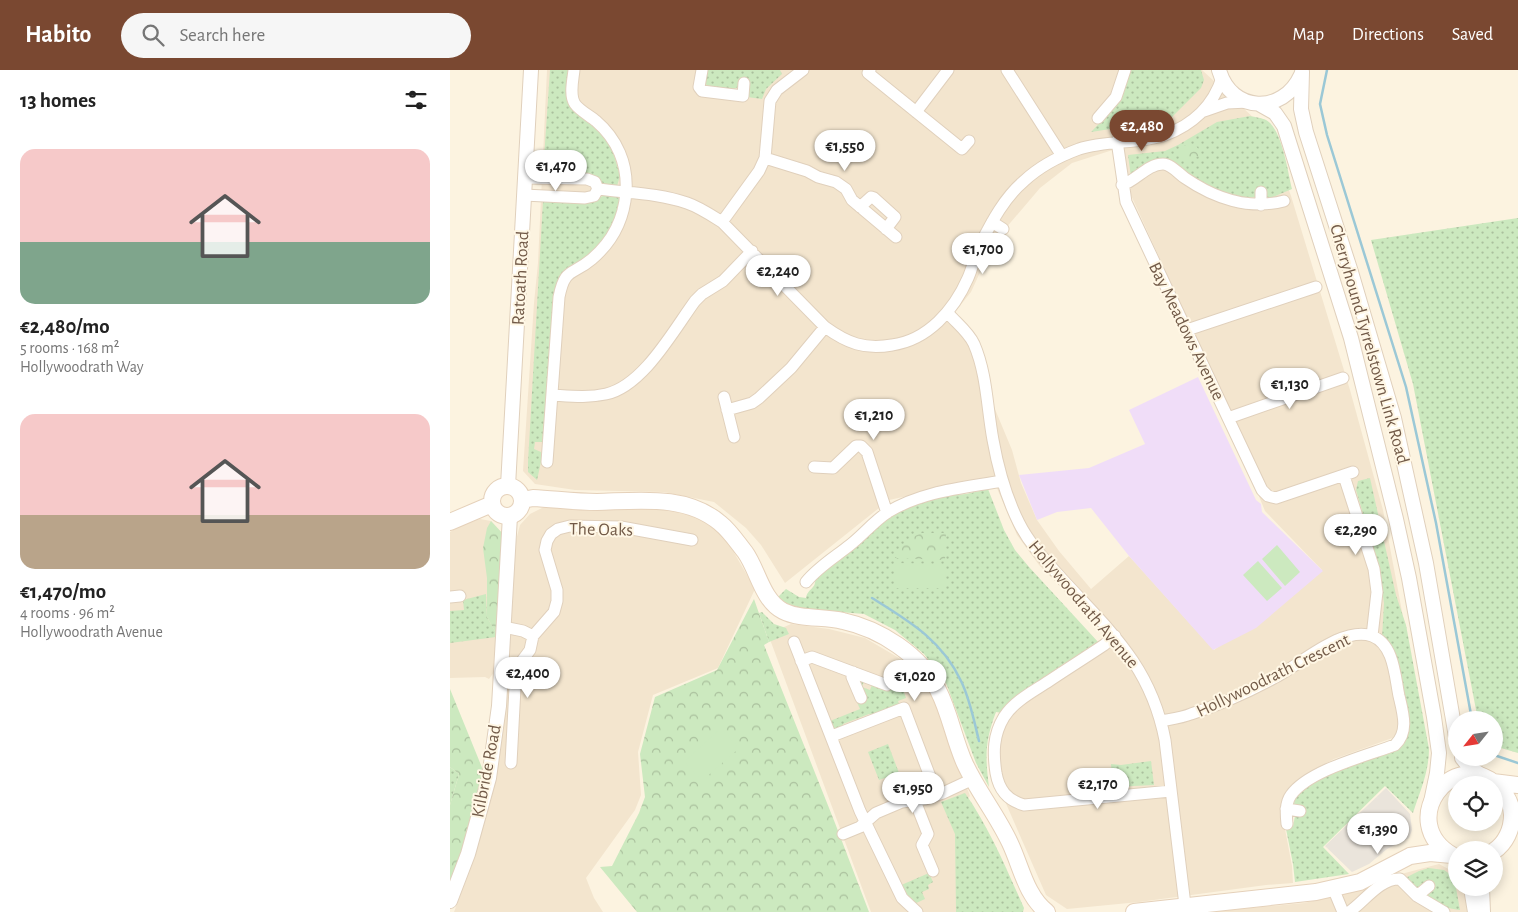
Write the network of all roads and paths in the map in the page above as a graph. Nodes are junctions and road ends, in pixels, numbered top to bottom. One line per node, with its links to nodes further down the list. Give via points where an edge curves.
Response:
1 (531, 70): 20 (street, Ratoath Road)
2 (574, 70): 24 (street, via 572,96 576,105 605,129 616,145 622,156)
3 (702, 70): 11 (street, via 699,87 702,91 743,96)
4 (870, 70): 14 (street, via 868,73)
5 (947, 70): 14 (street)
6 (1007, 70): 18 (street)
7 (1125, 70): 15 (street, via 1116,97)
8 (1302, 71): 12 (street, via 1286,96 1274,102); 69 (street, Cherryhound Tyrrelstown Link Road, via 1301,109 1306,132 1394,418 1426,563)
9 (797, 72): 19 (street, via 770,101)
10 (1220, 74): 12 (street, Cherryhound Tyrrelstown Link Road, via 1229,90); 13 (street, via 1217,92)
11 (744, 83)
12 (1254, 103): 13 (street, via 1227,103); 85 (street, Cherryhound Tyrrelstown Link Road, via 1274,113 1284,126 1351,338 1392,500 1439,753)
13 (1204, 111): 17 (street, via 1165,135)
14 (916, 112): 16 (street, via 962,149)
15 (1098, 118)
16 (969, 141)
17 (1117, 142): 18 (street); 21 (street, Bay Meadows Avenue)
18 (1062, 156): 30 (street, via 1023,181)
19 (765, 158): 28 (street, via 836,182); 29 (street)
20 (525, 178): 22 (street, via 588,179 595,182); 25 (street, Ratoath Road)
21 (1122, 185): 27 (street, via 1155,165 1165,164 1214,195); 38 (street, Bay Meadows Avenue, via 1126,202)
22 (598, 189): 24 (street); 25 (street, via 594,196 585,198)
23 (1261, 192): 27 (street)
24 (626, 193): 29 (street, via 689,203); 42 (street, via 617,229 610,240 591,260 567,275 562,282)
25 (524, 195): 52 (street, Ratoath Road)
26 (1284, 202): 27 (street)
27 (1261, 205)
28 (860, 207): 31 (street); 31 (street, via 871,197 886,208 895,217)
29 (722, 222): 34 (street)
30 (992, 222): 32 (street); 36 (street, via 959,295)
31 (886, 229): 33 (street)
32 (1003, 229)
33 (896, 237)
34 (752, 251): 37 (street); 42 (street, via 723,281 695,301 649,365 632,383 598,396)
35 (1316, 287): 38 (street, via 1305,296)
36 (947, 312): 37 (street, via 917,338 878,347 862,346); 51 (street, Hollywoodrath Avenue, via 973,342 979,359)
37 (825, 327): 44 (street, via 797,361 759,398)
38 (1187, 330): 45 (street, Bay Meadows Avenue)
39 (1326, 371): 41 (street)
40 (1343, 378): 41 (street)
41 (1330, 383): 45 (street)
42 (552, 395): 48 (street)
43 (724, 397): 44 (street)
44 (728, 410): 46 (street)
45 (1228, 418): 63 (street, Bay Meadows Avenue, via 1262,490 1268,496 1276,498 1349,474 1374,569 1377,592)
46 (734, 437)
47 (536, 446): 48 (street)
48 (548, 448): 49 (street)
49 (547, 462)
50 (814, 467): 55 (street, via 833,468 856,446 861,446 866,452)
51 (1002, 481): 55 (street, via 940,491); 62 (street, Hollywoodrath Avenue, via 1030,542)
52 (508, 486): 53 (main road, via 517,489); 54 (main road, via 493,494)
53 (523, 500): 56 (main road, via 518,512); 77 (main road, via 663,501 696,508 708,515 725,528 745,553 776,606 788,613 843,621 867,629 890,640 920,664 938,689 958,747)
54 (492, 504): 56 (main road, via 500,515); 57 (main road)
55 (886, 513): 59 (street, via 814,571)
56 (510, 516): 60 (street, Kilbride Road)
57 (450, 522)
58 (692, 540): 61 (street, The Oaks, via 675,542 621,527 570,526 558,529 551,534 545,550 557,590 557,601 554,612)
59 (806, 582)
60 (504, 627): 61 (street); 103 (street, Kilbride Road, via 489,778 468,854)
61 (533, 636): 72 (street, The Oaks, via 530,650 516,669)
62 (1115, 636): 70 (street, Hollywoodrath Avenue, via 1147,683); 81 (street, via 1028,695 1004,717 994,747 1000,789 1006,797 1024,805)
63 (1372, 636): 70 (street, Hollywoodrath Crescent, via 1356,635 1337,640 1275,678 1190,715); 86 (street, Hollywoodrath Crescent, via 1381,642 1391,658 1404,719 1400,741 1303,782 1290,795)
64 (794, 642): 65 (street)
65 (802, 661): 66 (street, via 812,657); 71 (street)
66 (854, 672): 67 (street); 68 (street, via 852,677)
67 (886, 685)
68 (861, 698)
69 (1452, 711)
70 (1161, 721): 81 (street, Hollywoodrath Avenue)
71 (832, 736): 83 (street, via 904,708); 89 (street)
72 (509, 756)
73 (1468, 766): 76 (street)
74 (1459, 776): 75 (main road)
75 (1475, 776)
76 (1483, 776)
77 (973, 778): 83 (street); 105 (main road, via 1002,826 1034,899)
78 (1448, 782): 85 (main road)
79 (1503, 782): 80 (main road)
80 (1518, 785)
81 (1171, 791): 104 (street, Hollywoodrath Avenue)
82 (1503, 792): 88 (main road)
83 (937, 795): 84 (street)
84 (917, 800): 89 (street, via 902,802 876,813); 97 (street, via 928,834 922,845)
85 (1430, 802): 90 (main road)
86 (1286, 809): 87 (street); 91 (street)
87 (1300, 811)
88 (1515, 819): 93 (main road)
89 (866, 822): 92 (street); 106 (street, via 899,893)
90 (1428, 822): 94 (main road, via 1436,841); 96 (main road, via 1424,840)
91 (1287, 824)
92 (843, 834)
93 (1503, 842)
94 (1448, 851)
95 (1448, 855): 96 (main road, via 1430,853)
96 (1410, 856): 99 (main road, via 1360,882)
97 (933, 871)
98 (1429, 886): 100 (street)
99 (1333, 888): 104 (main road); 108 (street)
100 (1417, 896): 109 (street, via 1400,879 1394,878); 110 (street)
101 (1472, 896): 111 (street)
102 (1482, 896): 112 (street)
103 (450, 901)
104 (1177, 908): 107 (main road)
105 (1043, 911)
106 (917, 912)
107 (1134, 912)
108 (1343, 912)
109 (1349, 912)
110 (1444, 912)
111 (1475, 912)
112 (1483, 912)

